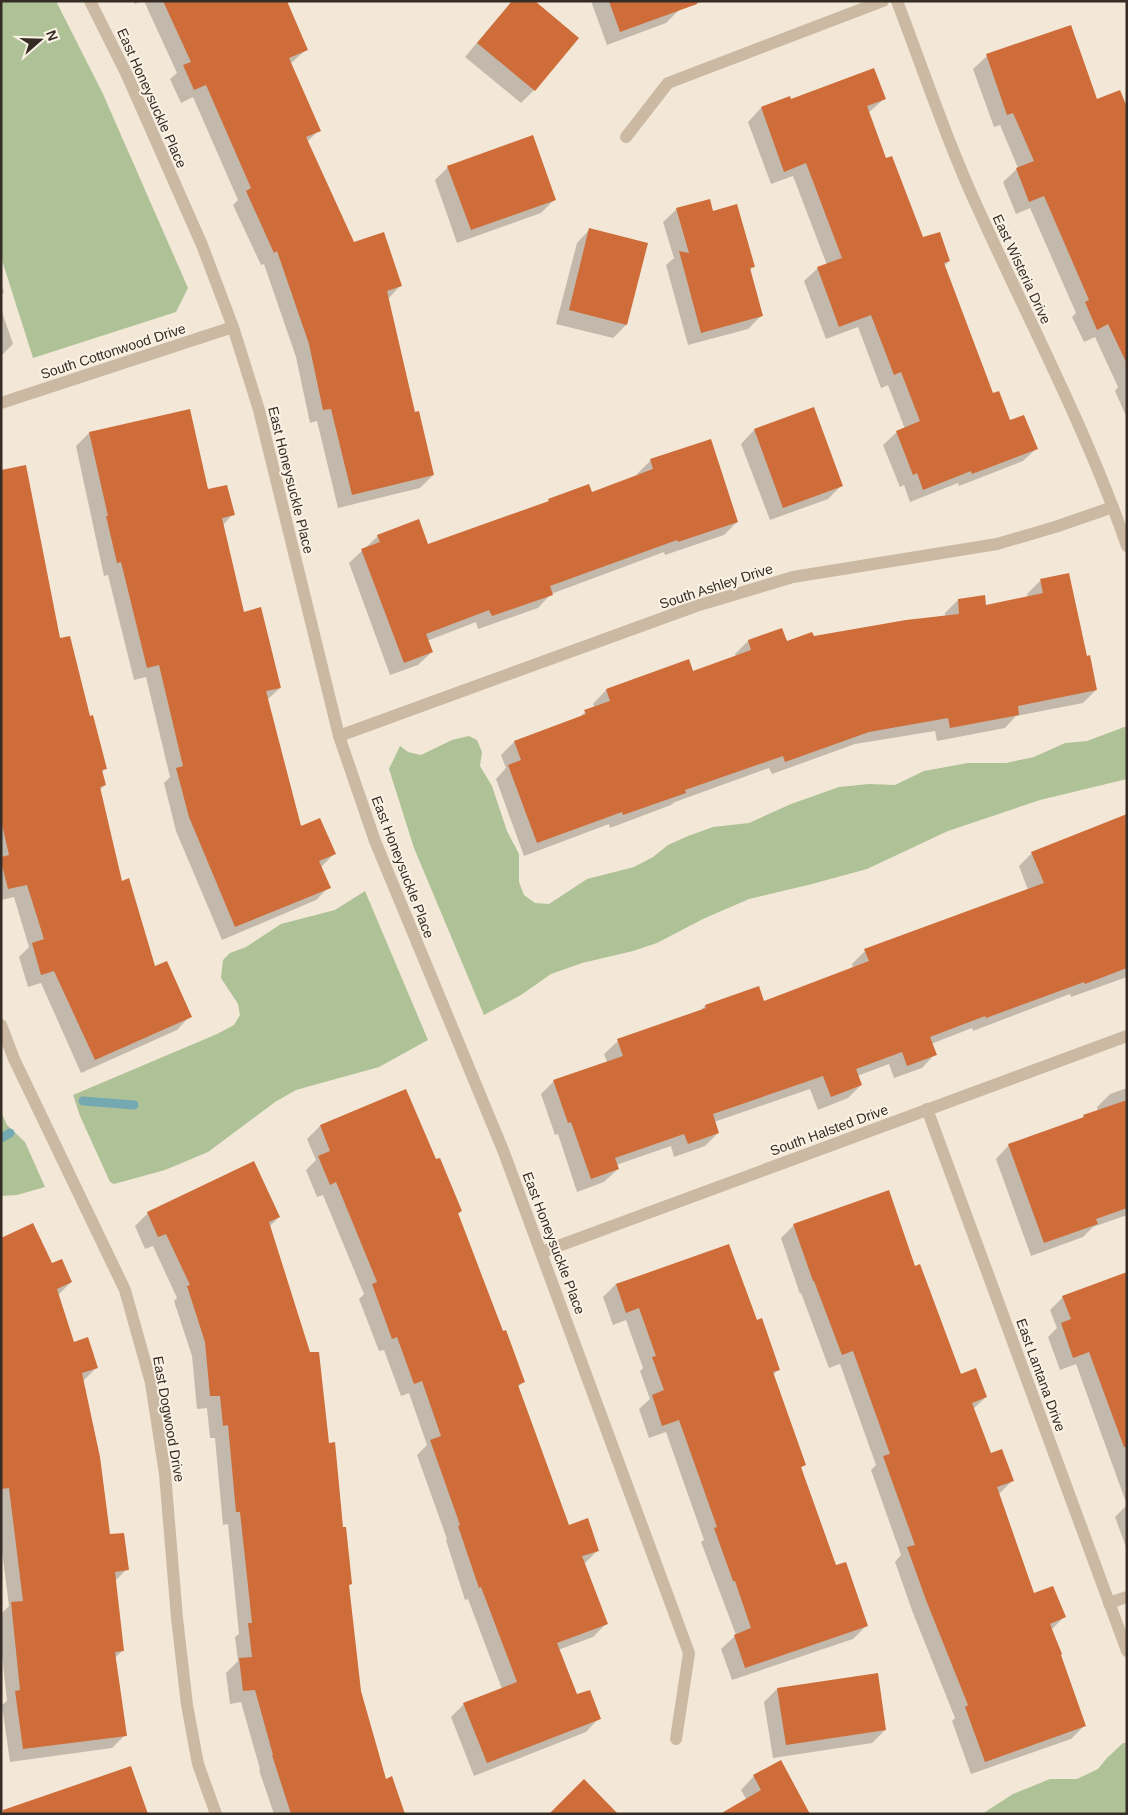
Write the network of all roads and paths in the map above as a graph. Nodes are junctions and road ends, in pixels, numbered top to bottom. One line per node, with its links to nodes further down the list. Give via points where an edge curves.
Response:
1 (90, 1): 5 (street, East Honeysuckle Place, via 127,75 186,209)
2 (882, 1): 4 (street, via 668,82)
3 (897, 1): 7 (street, East Wisteria Drive, via 978,211 1077,422)
4 (626, 137)
5 (233, 327): 6 (street, South Cottonwood Drive); 9 (street, East Honeysuckle Place, via 259,410)
6 (1, 403)
7 (1113, 507): 8 (street, East Wisteria Drive); 9 (street, South Ashley Drive, via 997,544 793,577 696,606)
8 (1127, 546)
9 (339, 736): 13 (street, East Honeysuckle Place, via 374,842)
10 (1, 1025): 18 (street, East Dogwood Drive, via 14,1059 125,1290 151,1383 165,1474 187,1705 198,1764)
11 (1127, 1036): 12 (street, South Halsted Drive)
12 (927, 1109): 13 (street, South Halsted Drive); 15 (street, East Lantana Drive)
13 (542, 1252): 17 (street, East Honeysuckle Place, via 689,1653)
14 (1127, 1597): 15 (street)
15 (1109, 1603): 16 (street, East Lantana Drive)
16 (1127, 1651)
17 (676, 1739)
18 (216, 1814)

